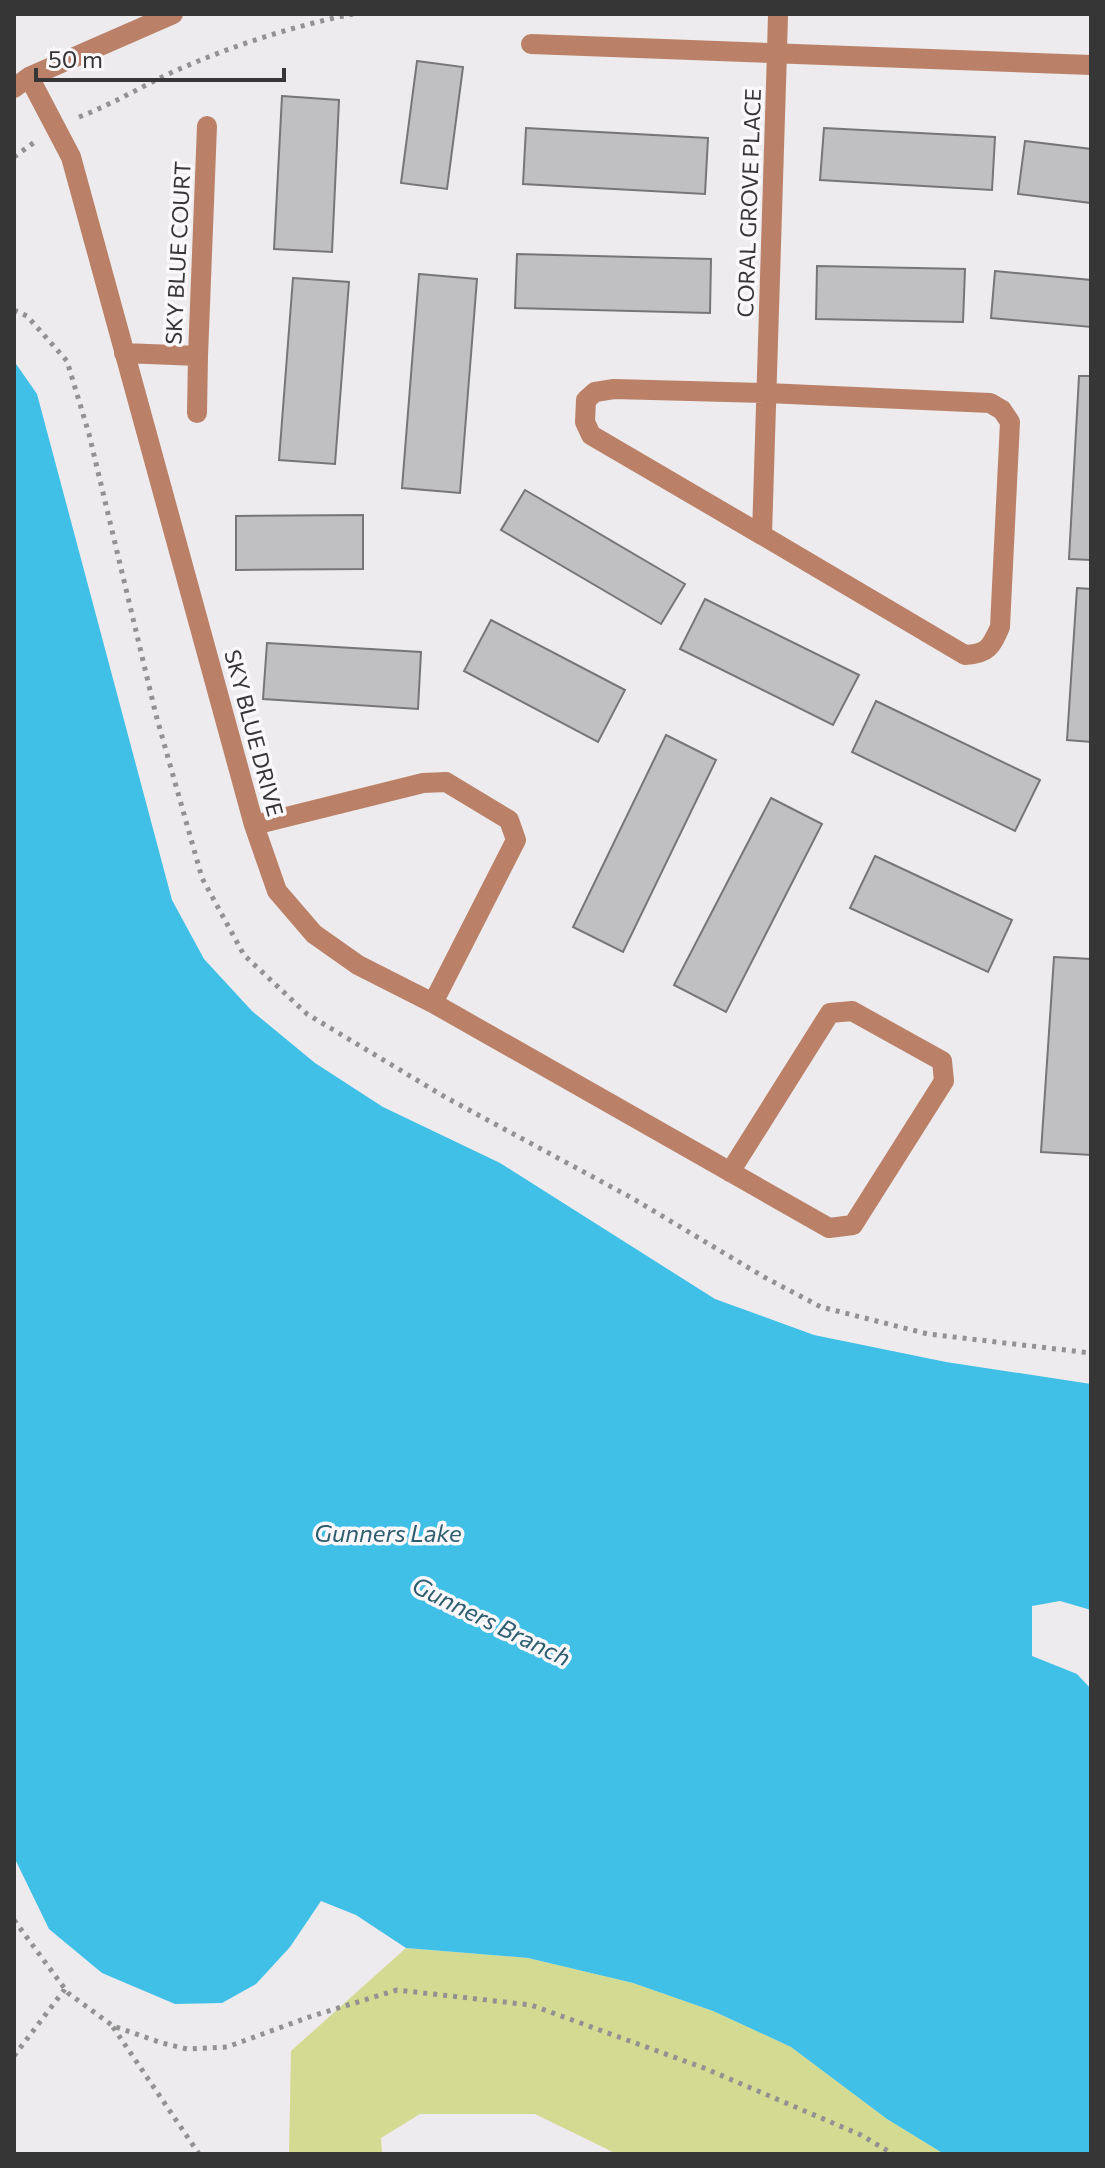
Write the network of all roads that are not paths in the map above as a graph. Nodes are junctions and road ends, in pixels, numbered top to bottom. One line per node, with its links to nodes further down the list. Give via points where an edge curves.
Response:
1 (173, 14): 6 (street)
2 (778, 14): 4 (street, CORAL GROVE PLACE)
3 (531, 44): 4 (street)
4 (777, 52): 5 (street); 10 (street, CORAL GROVE PLACE)
5 (1091, 65)
6 (22, 82): 8 (street, SKY BLUE DRIVE, via 71,157)
7 (207, 126): 9 (street, SKY BLUE COURT)
8 (124, 353): 9 (street, SKY BLUE COURT); 13 (street, SKY BLUE DRIVE)
9 (198, 356): 11 (street)
10 (767, 393): 12 (street, CORAL GROVE PLACE); 12 (street, via 595,392 586,400 585,422 591,435); 12 (street, via 990,403 1002,410 1010,422 1000,627 981,654 965,655)
11 (197, 413)
12 (762, 535)
13 (254, 825): 14 (street, SKY BLUE DRIVE, via 277,891 314,934 358,965); 14 (street, via 423,783 446,782 509,820 516,840)
14 (433, 1003): 15 (street, SKY BLUE DRIVE)
15 (730, 1172): 15 (street, SKY BLUE DRIVE, via 829,1228 853,1225 944,1081 942,1061 852,1011 830,1013)

